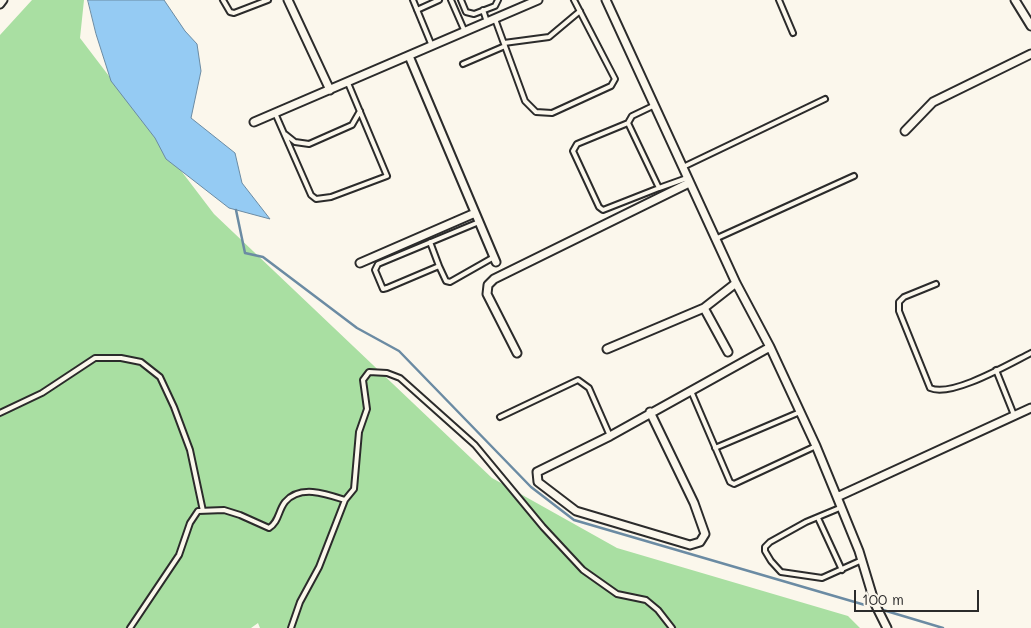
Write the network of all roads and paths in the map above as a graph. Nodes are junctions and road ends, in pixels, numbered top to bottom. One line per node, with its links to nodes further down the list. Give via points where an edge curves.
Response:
1 (3, 0): 16 (street)
2 (223, 0): 3 (lane, via 234,13)
3 (268, 0)
4 (288, 0): 31 (street)
5 (412, 0): 17 (lane)
6 (439, 0): 17 (lane)
7 (451, 0): 23 (lane)
8 (461, 0): 18 (lane, via 469,14)
9 (498, 0): 18 (lane, via 495,6)
10 (538, 0): 15 (street)
11 (574, 0): 19 (lane)
12 (606, 0): 33 (street)
13 (779, 0): 24 (lane)
14 (1015, 0): 22 (street)
15 (525, 3): 20 (street)
16 (0, 4)
17 (417, 10): 26 (lane)
18 (483, 10): 21 (lane)
19 (580, 10): 25 (lane, via 549,36); 25 (lane, via 614,76 611,86 552,113 536,112 525,101)
20 (495, 19): 21 (street); 25 (lane)
21 (487, 22): 23 (street)
22 (1031, 26)
23 (465, 32): 26 (street)
24 (793, 33)
25 (504, 45): 29 (lane)
26 (432, 46): 28 (street)
27 (1031, 54): 38 (street, via 934,102)
28 (409, 56): 30 (street); 44 (street)
29 (463, 64)
30 (348, 82): 31 (street); 34 (lane)
31 (330, 90): 35 (street)
32 (825, 99): 40 (lane)
33 (655, 105): 37 (lane, via 632,116); 40 (street)
34 (360, 111): 39 (lane, via 352,125 309,144 295,142); 39 (lane, via 387,176 331,197 316,199 310,195)
35 (275, 113): 36 (street); 39 (lane)
36 (254, 122)
37 (628, 123): 43 (lane); 43 (lane, via 574,148 599,207 606,210)
38 (905, 131)
39 (284, 133)
40 (683, 168): 42 (street)
41 (854, 176): 46 (lane)
42 (688, 181): 43 (lane); 46 (street); 57 (street, via 494,279 488,285 487,294)
43 (659, 188)
44 (475, 213): 45 (street); 49 (street)
45 (479, 222): 47 (lane); 48 (street)
46 (715, 239): 51 (street)
47 (430, 242): 50 (lane); 50 (lane, via 378,264 375,270 380,286 387,288)
48 (495, 259): 50 (lane, via 450,282 446,281)
49 (360, 263)
50 (439, 266)
51 (736, 283): 53 (street); 54 (street)
52 (936, 284): 59 (lane, via 899,302 899,311 930,388 937,392 953,388)
53 (704, 308): 55 (street); 56 (street)
54 (770, 347): 60 (street); 63 (street)
55 (607, 349)
56 (728, 352)
57 (517, 353)
58 (1031, 353): 59 (lane)
59 (996, 370): 65 (lane)
60 (691, 391): 62 (street); 69 (lane)
61 (1031, 408): 65 (street)
62 (650, 412): 67 (street); 67 (street, via 694,503 705,534 700,542 690,545 576,510 538,482 537,472)
63 (800, 412): 68 (street); 69 (lane)
64 (0, 413): 73 (lane, via 42,393 95,358 141,362 160,377 174,407 190,450)
65 (1014, 415): 70 (street)
66 (500, 417): 67 (lane, via 578,380 589,388)
67 (610, 436)
68 (816, 446): 69 (lane, via 734,484 730,482); 70 (street)
69 (715, 448)
70 (837, 497): 72 (street)
71 (345, 500): 73 (lane, via 320,491 301,493 286,501 275,524 269,528 224,510); 79 (lane); 80 (lane, via 354,489 359,432 367,409 363,380 369,372 400,378 475,445 531,514 583,570 617,594 646,600)
72 (843, 507): 74 (lane); 75 (street)
73 (203, 511): 78 (lane, via 198,511 179,555)
74 (818, 518): 76 (lane); 76 (lane, via 770,542 765,546 765,552 781,572 822,578)
75 (862, 560): 76 (lane); 77 (street)
76 (842, 570)
77 (885, 625): 81 (street)
78 (130, 628)
79 (291, 628)
80 (672, 628)
81 (890, 628)

